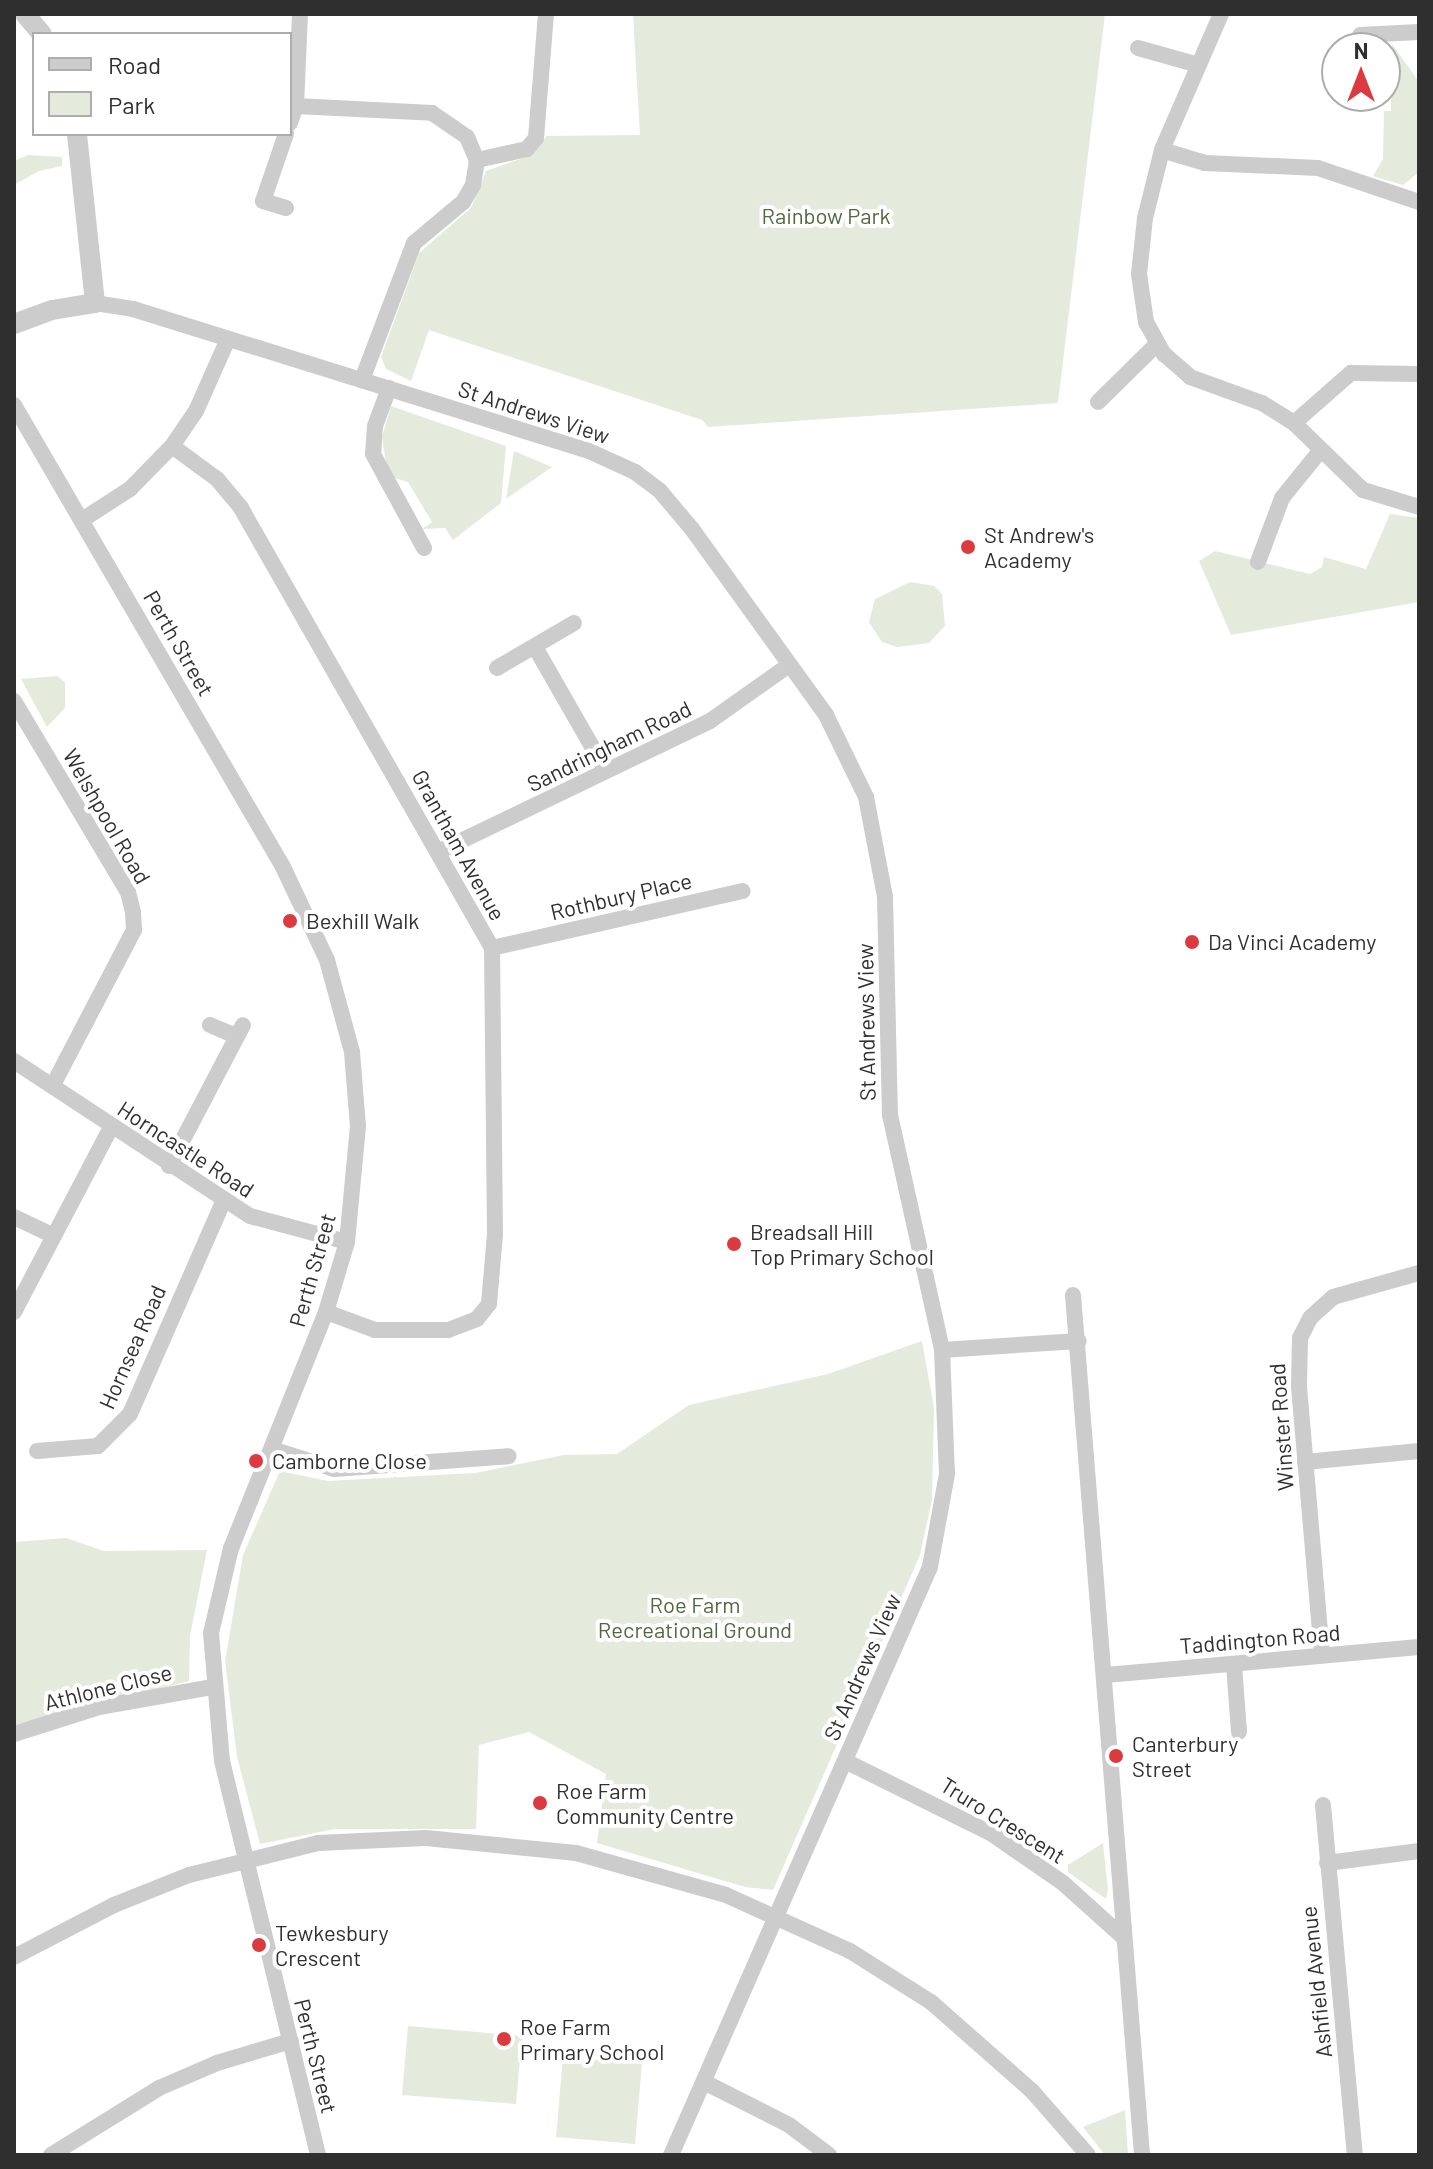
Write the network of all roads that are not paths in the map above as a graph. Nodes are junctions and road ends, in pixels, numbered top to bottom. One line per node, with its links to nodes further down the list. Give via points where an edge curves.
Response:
1 (25, 14): 5 (street)
2 (300, 14): 8 (street)
3 (546, 14): 13 (street, via 536,138 527,149)
4 (1221, 14): 7 (street)
5 (40, 32)
6 (1138, 48): 7 (street)
7 (1199, 65): 12 (street)
8 (296, 106): 9 (street); 13 (street, via 432,113 467,137)
9 (292, 117)
10 (77, 136): 16 (street)
11 (285, 136): 15 (street, via 263,201)
12 (1162, 150): 14 (street, via 1205,163 1318,168); 19 (street, via 1145,218 1139,274 1142,309)
13 (477, 160): 21 (street, via 477,174 463,202 414,243)
14 (1419, 202)
15 (286, 208)
16 (95, 303): 17 (street, via 52,310); 18 (street, St Andrews View, via 133,309)
17 (14, 324)
18 (228, 339): 21 (street, St Andrews View); 26 (street, via 196,411)
19 (1157, 344): 23 (street); 25 (street, via 1190,377 1262,403)
20 (1419, 374): 25 (street, via 1351,373)
21 (362, 380): 22 (street, St Andrews View)
22 (389, 388): 30 (street, via 375,426 373,454); 34 (street, St Andrews View, via 589,451 647,481 692,529)
23 (1098, 402)
24 (14, 405): 29 (street, Perth Street)
25 (1294, 423): 27 (street)
26 (172, 446): 29 (street, via 130,489); 38 (street, Grantham Avenue, via 217,479 241,508)
27 (1320, 451): 28 (street, via 1363,490); 31 (street, via 1282,498)
28 (1419, 507)
29 (82, 520): 51 (street, Perth Street, via 283,867 327,960 356,1087 357,1178)
30 (424, 548)
31 (1258, 562)
32 (574, 623): 33 (street)
33 (535, 647): 35 (street); 37 (street)
34 (789, 665): 37 (street, Sandringham Road, via 710,721); 57 (street, St Andrews View, via 851,758 881,852 889,1112)
35 (497, 668)
36 (14, 701): 45 (street, Welshpool Road, via 128,892 133,912 134,930)
37 (606, 771): 38 (street, Sandringham Road)
38 (438, 852): 42 (street, Grantham Avenue)
39 (743, 891): 40 (street, Rothbury Place)
40 (713, 898): 41 (street, Rothbury Place); 42 (street, Rothbury Place)
41 (717, 916)
42 (492, 948): 55 (street, Grantham Avenue, via 495,1234 489,1304 477,1319 448,1330 375,1330)
43 (210, 1025): 47 (street, via 239,1030)
44 (14, 1061): 45 (street, Horncastle Road)
45 (53, 1085): 46 (street, Horncastle Road)
46 (111, 1127): 47 (street, Horncastle Road); 50 (street)
47 (169, 1166): 48 (street, Horncastle Road)
48 (223, 1202): 51 (street, Horncastle Road, via 277,1226); 59 (street, Hornsea Road, via 130,1414 98,1446)
49 (14, 1217): 50 (street)
50 (52, 1235): 54 (street)
51 (347, 1242): 55 (street, Perth Street)
52 (1419, 1273): 62 (street, Winster Road, via 1344,1292 1307,1323 1297,1356)
53 (1073, 1295): 56 (street)
54 (14, 1312)
55 (326, 1312): 58 (street, Perth Street)
56 (1079, 1341): 57 (street); 66 (street)
57 (942, 1350): 70 (street, St Andrews View, via 947,1474 930,1567)
58 (272, 1449): 61 (street, via 334,1469 484,1452); 67 (street, Perth Street, via 220,1587 211,1633)
59 (37, 1451)
60 (1419, 1451): 62 (street)
61 (509, 1456)
62 (1305, 1462): 64 (street, Winster Road)
63 (1419, 1647): 64 (street, Taddington Road)
64 (1322, 1655): 65 (street, Taddington Road)
65 (1234, 1665): 66 (street, Taddington Road); 68 (street)
66 (1106, 1675): 76 (street)
67 (213, 1687): 69 (street, Athlone Close, via 99,1707); 73 (street, Perth Street, via 221,1758)
68 (1239, 1732)
69 (14, 1734)
70 (845, 1761): 75 (street, St Andrews View); 76 (street, Truro Crescent, via 992,1834 1063,1883)
71 (1323, 1805): 74 (street, Ashfield Avenue)
72 (1419, 1851): 74 (street)
73 (244, 1861): 75 (street, via 318,1843 426,1838 523,1845 663,1873); 77 (street, via 189,1875 114,1905); 78 (street, Perth Street)
74 (1327, 1863): 86 (street, Ashfield Avenue)
75 (778, 1915): 79 (street, St Andrews View); 84 (street, via 850,1951 931,2002 1032,2091)
76 (1124, 1938): 85 (street)
77 (14, 1957)
78 (291, 2041): 80 (street, via 217,2063 159,2088); 81 (street, Perth Street)
79 (704, 2082): 82 (street, St Andrews View); 83 (street, via 789,2125)
80 (51, 2155)
81 (318, 2155)
82 (671, 2155)
83 (829, 2155)
84 (1088, 2155)
85 (1142, 2155)
86 (1355, 2155)

